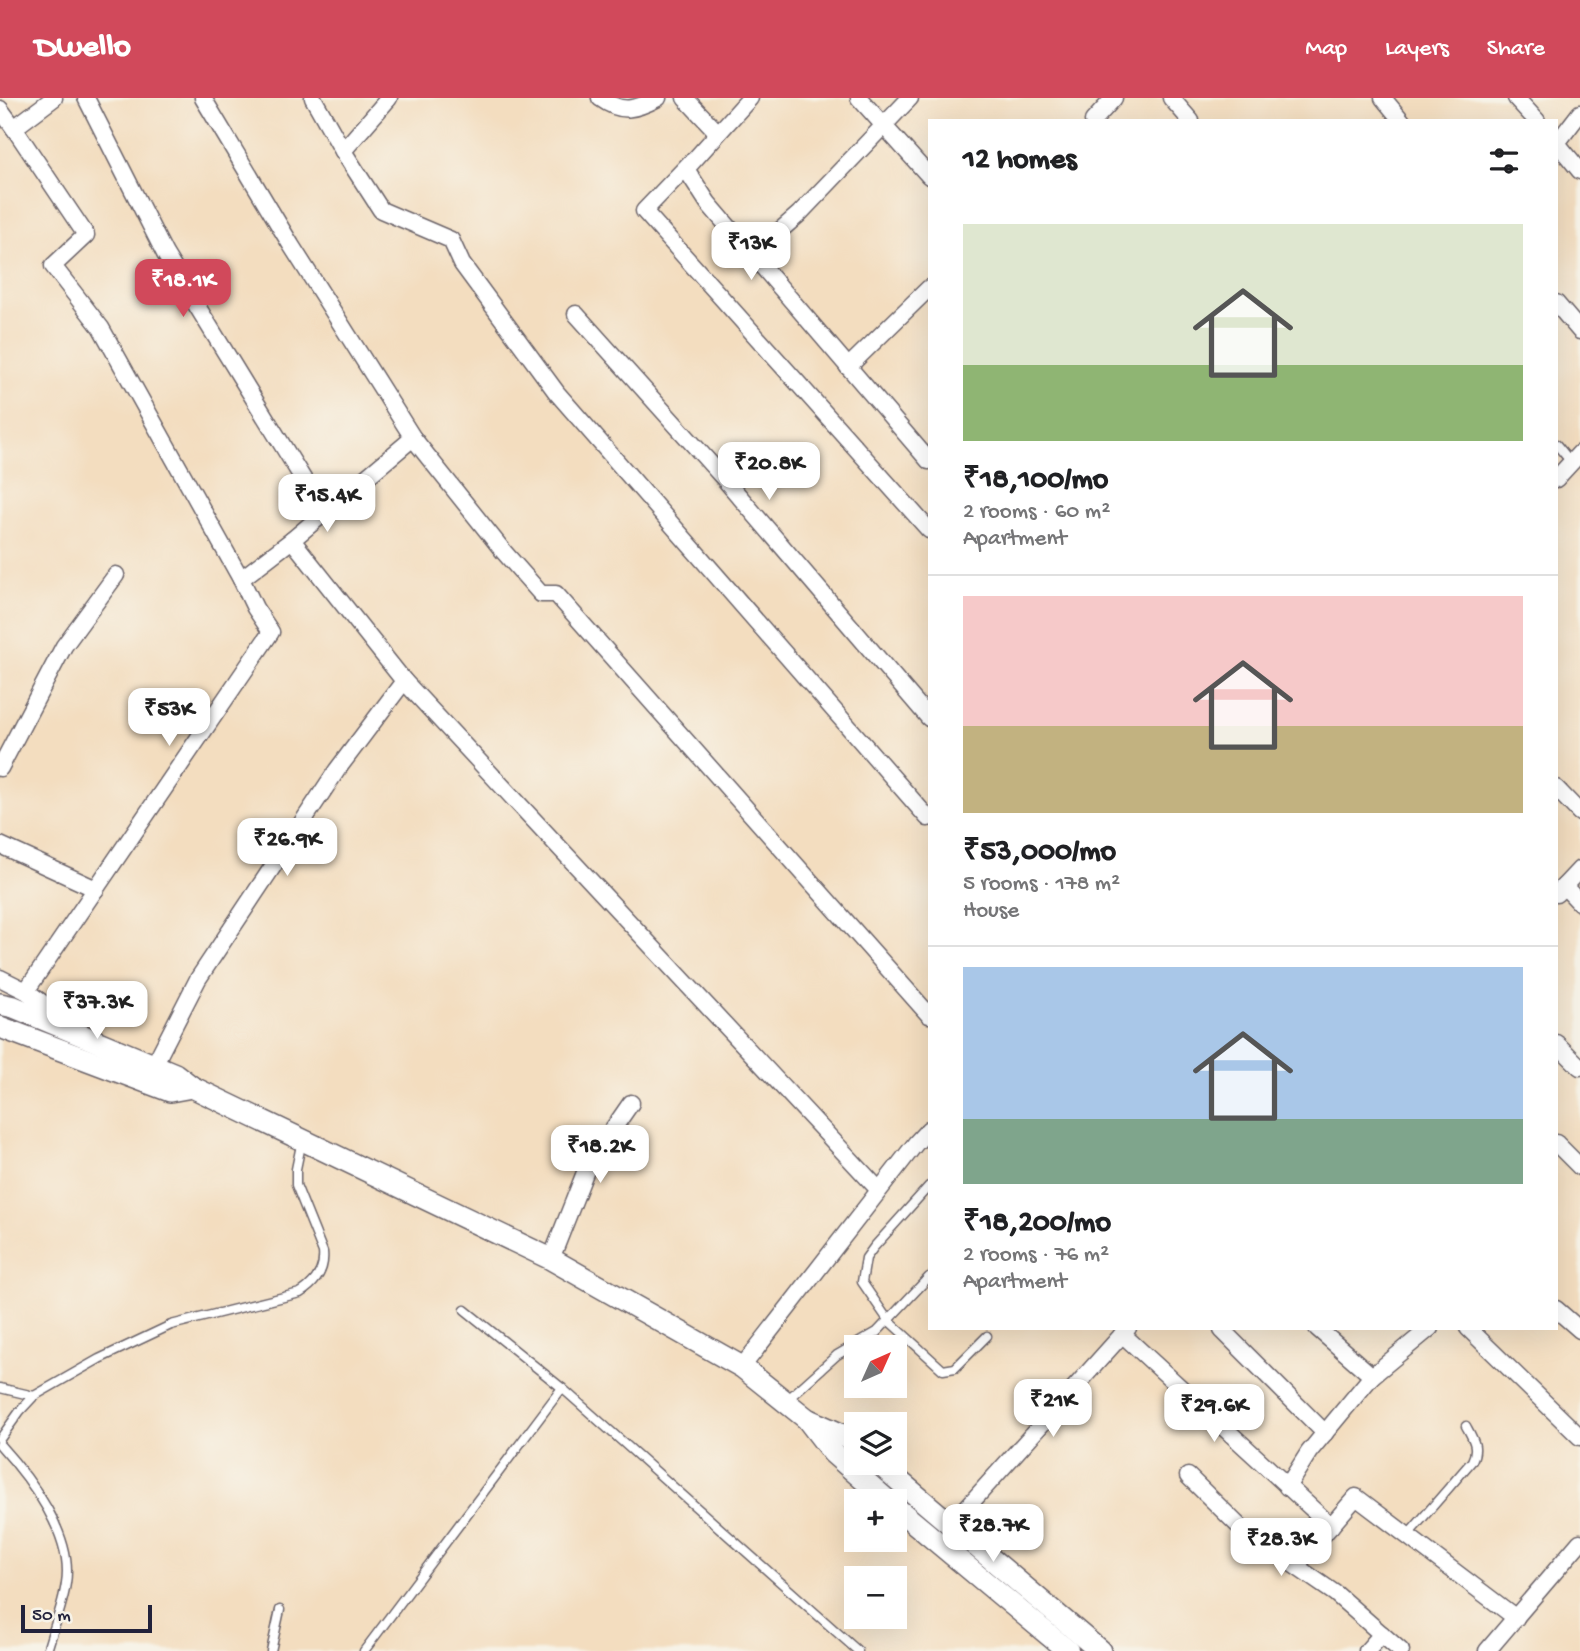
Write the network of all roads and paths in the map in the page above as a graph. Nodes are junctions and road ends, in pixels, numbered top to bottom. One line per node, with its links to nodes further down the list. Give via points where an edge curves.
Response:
1 (54, 98): 23 (street)
2 (86, 98): 42 (street, via 165,254)
3 (203, 98): 37 (street)
4 (313, 98): 27 (street)
5 (389, 98): 27 (street)
6 (600, 98): 7 (street, via 615,108 627,109)
7 (658, 98)
8 (685, 98): 24 (street)
9 (750, 98): 24 (street)
10 (859, 98): 22 (street)
11 (910, 98): 22 (street)
12 (1114, 98): 18 (street)
13 (1171, 98): 19 (street)
14 (1383, 98): 20 (street)
15 (1516, 98): 21 (street)
16 (0, 109): 23 (street)
17 (1580, 113): 25 (street)
18 (1095, 119)
19 (1189, 119)
20 (1400, 119)
21 (1534, 119)
22 (883, 125): 30 (street); 31 (street, via 799,214)
23 (14, 128): 46 (street, via 86,236 53,265 102,328)
24 (718, 133): 28 (street)
25 (1558, 140)
26 (1558, 144): 29 (street)
27 (343, 151): 52 (street, via 382,210 451,240 462,264 557,393)
28 (691, 162): 31 (street, via 686,169 708,204); 43 (street, via 644,211)
29 (1580, 171)
30 (928, 175)
31 (752, 255): 36 (street)
32 (928, 289): 36 (street)
33 (1558, 305): 35 (street)
34 (576, 314): 48 (street)
35 (1580, 331)
36 (848, 367): 40 (street)
37 (413, 438): 42 (street); 61 (street, via 541,594 556,594)
38 (1558, 445): 39 (lane)
39 (1576, 458): 41 (street)
40 (928, 460)
41 (1558, 477)
42 (324, 513): 44 (street)
43 (928, 529)
44 (292, 540): 46 (street); 47 (street)
45 (116, 575): 49 (street, via 64,646)
46 (241, 579): 55 (street, via 271,632)
47 (404, 681): 65 (street, via 337,771 198,979); 74 (street)
48 (928, 718)
49 (0, 768)
50 (1558, 794): 51 (street)
51 (1580, 813)
52 (928, 817)
53 (0, 845): 55 (street)
54 (1580, 869): 56 (street)
55 (96, 889): 59 (street)
56 (1560, 890): 57 (street)
57 (1580, 903)
58 (0, 978): 59 (street)
59 (26, 991): 63 (street)
60 (0, 1004): 63 (street)
61 (928, 1014)
62 (1, 1029): 67 (street, via 170,1091)
63 (94, 1040): 65 (street)
64 (1558, 1045): 66 (street)
65 (154, 1066): 67 (street)
66 (1580, 1067)
67 (192, 1087): 70 (street)
68 (631, 1103): 75 (street, via 588,1165)
69 (928, 1130): 74 (street)
70 (302, 1140): 75 (street); 91 (lane, via 296,1185 324,1264 310,1286 300,1293 171,1325)
71 (1558, 1145): 72 (street)
72 (1580, 1167)
73 (928, 1187): 79 (lane, via 866,1258 862,1282)
74 (879, 1190): 87 (street)
75 (551, 1259): 87 (street)
76 (928, 1278): 79 (lane)
77 (465, 1310): 90 (lane)
78 (1558, 1311): 84 (street)
79 (888, 1320): 86 (lane, via 943,1370 956,1368); 92 (lane, via 870,1337 837,1355)
80 (1222, 1330): 95 (street)
81 (1428, 1330): 88 (street)
82 (1470, 1330): 97 (street)
83 (1125, 1331): 102 (street); 105 (street)
84 (1580, 1331)
85 (1328, 1332): 88 (street)
86 (987, 1336)
87 (742, 1367): 92 (street)
88 (1372, 1376): 95 (street)
89 (0, 1388): 91 (lane)
90 (562, 1388): 115 (lane); 116 (lane)
91 (34, 1396): 98 (lane)
92 (786, 1401): 93 (street)
93 (807, 1419): 96 (street); 103 (street, via 833,1453)
94 (1466, 1426): 107 (lane, via 1476,1444 1472,1461)
95 (1325, 1433): 102 (street)
96 (844, 1436)
97 (1580, 1437)
98 (0, 1439)
99 (0, 1445): 113 (lane, via 49,1510 67,1563)
100 (893, 1475): 105 (street)
101 (1188, 1476): 109 (street, via 1243,1530)
102 (1287, 1487): 106 (street)
103 (874, 1489)
104 (907, 1517): 117 (street)
105 (953, 1524): 118 (street)
106 (1331, 1526): 107 (street, via 1356,1497); 109 (street)
107 (1407, 1535): 111 (street)
108 (1580, 1542): 111 (street)
109 (1296, 1566): 112 (street)
110 (280, 1611): 114 (lane)
111 (1516, 1618): 121 (street)
112 (1382, 1634): 119 (street); 120 (street)
113 (47, 1651)
114 (271, 1651)
115 (364, 1651)
116 (858, 1651)
117 (1068, 1651)
118 (1100, 1651)
119 (1367, 1651)
120 (1401, 1651)
121 (1487, 1651)

